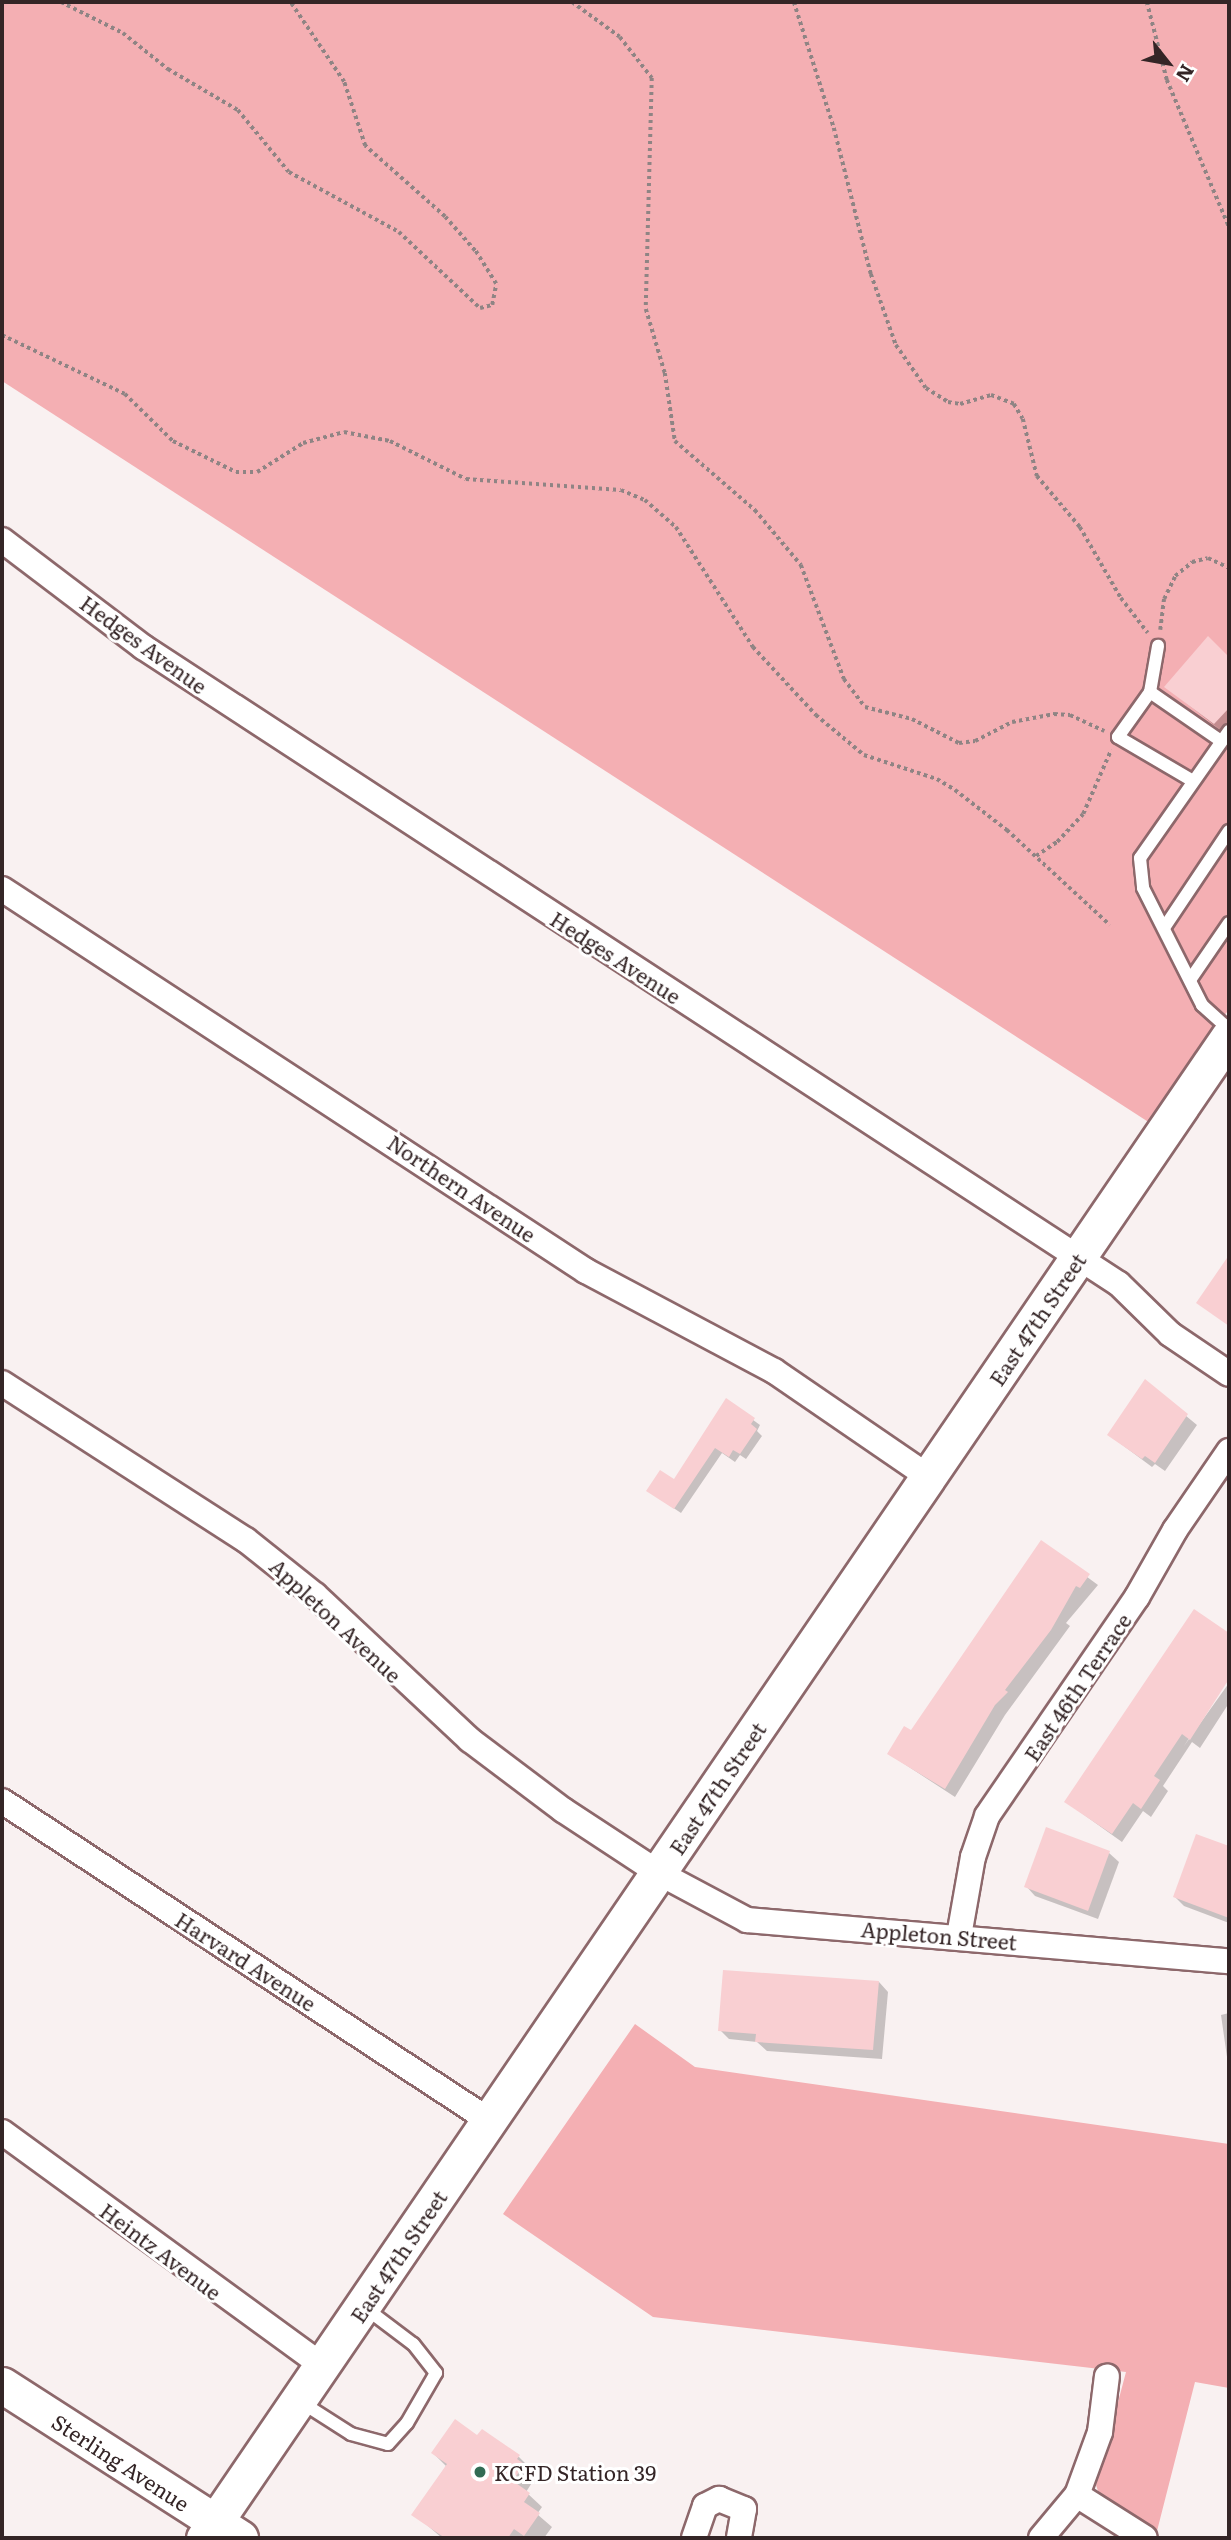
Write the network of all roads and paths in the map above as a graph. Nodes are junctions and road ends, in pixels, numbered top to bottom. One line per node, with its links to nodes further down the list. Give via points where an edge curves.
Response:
1 (61, 2): 2 (path, via 123,33 168,69 238,110 289,172 390,227 480,308 492,305 496,284 475,251 365,146 344,82)
2 (290, 2)
3 (572, 2): 13 (path, via 620,37 652,78 646,309 665,373 676,441 755,510 802,565 840,671 854,694 865,707 912,719 959,743 975,741 1012,722 1054,714 1070,715)
4 (794, 2): 10 (path, via 834,128 871,274 896,345 926,388 948,402 960,404 991,395 1014,404 1023,419 1037,476 1080,527 1121,598)
5 (1147, 2): 6 (path, via 1167,80)
6 (1229, 226)
7 (2, 335): 16 (path, via 118,390 173,441 236,472 257,472 303,443 344,432 390,441 466,479 621,490 645,500 690,544 753,647 817,715 864,755 937,779 955,790)
8 (2, 540): 24 (street, Hedges Avenue, via 143,647)
9 (1229, 568): 10 (path, via 1208,558 1192,562 1175,576 1164,600)
10 (1158, 646): 11 (lane)
11 (1150, 692): 12 (lane); 13 (lane)
12 (1225, 736): 14 (lane)
13 (1118, 737): 14 (lane); 16 (path, via 1083,814 1057,842)
14 (1193, 781): 20 (lane, via 1140,858 1143,888)
15 (1229, 831): 20 (lane)
16 (1036, 856): 19 (path)
17 (2, 889): 28 (street, Northern Avenue, via 586,1271 774,1371)
18 (1229, 923): 21 (lane)
19 (1110, 925)
20 (1164, 928): 21 (lane)
21 (1190, 980): 22 (lane, via 1202,1005)
22 (1229, 1029)
23 (1229, 1036): 24 (main road, East 47th Street)
24 (1077, 1259): 25 (street, Hedges Avenue, via 1119,1284 1170,1334); 28 (main road, East 47th Street)
25 (1229, 1374)
26 (2, 1383): 30 (street, Appleton Avenue, via 246,1540 315,1595 470,1740 563,1810)
27 (1229, 1451): 31 (street, East 46th Terrace, via 1175,1530 1137,1597 987,1816 973,1857)
28 (929, 1477): 30 (main road, East 47th Street)
29 (2, 1801): 33 (street, Harvard Avenue)
30 (659, 1873): 31 (street, Appleton Street, via 747,1920); 33 (main road, East 47th Street)
31 (959, 1936): 32 (street, Appleton Street)
32 (1229, 1961)
33 (490, 2121): 35 (main road, East 47th Street)
34 (2, 2132): 36 (street, Heintz Avenue)
35 (364, 2306): 36 (main road, East 47th Street); 39 (lane, via 413,2344 436,2373 407,2423 388,2444 351,2434)
36 (323, 2367): 39 (main road, East 47th Street)
37 (1107, 2376): 40 (street, via 1100,2432)
38 (2, 2385): 41 (main road, Sterling Avenue)
39 (299, 2401): 41 (main road, East 47th Street)
40 (1077, 2496): 44 (street); 45 (street)
41 (220, 2533)
42 (694, 2538): 43 (street, via 705,2506 719,2499 744,2509)
43 (739, 2538)
44 (1041, 2538)
45 (1145, 2538)

